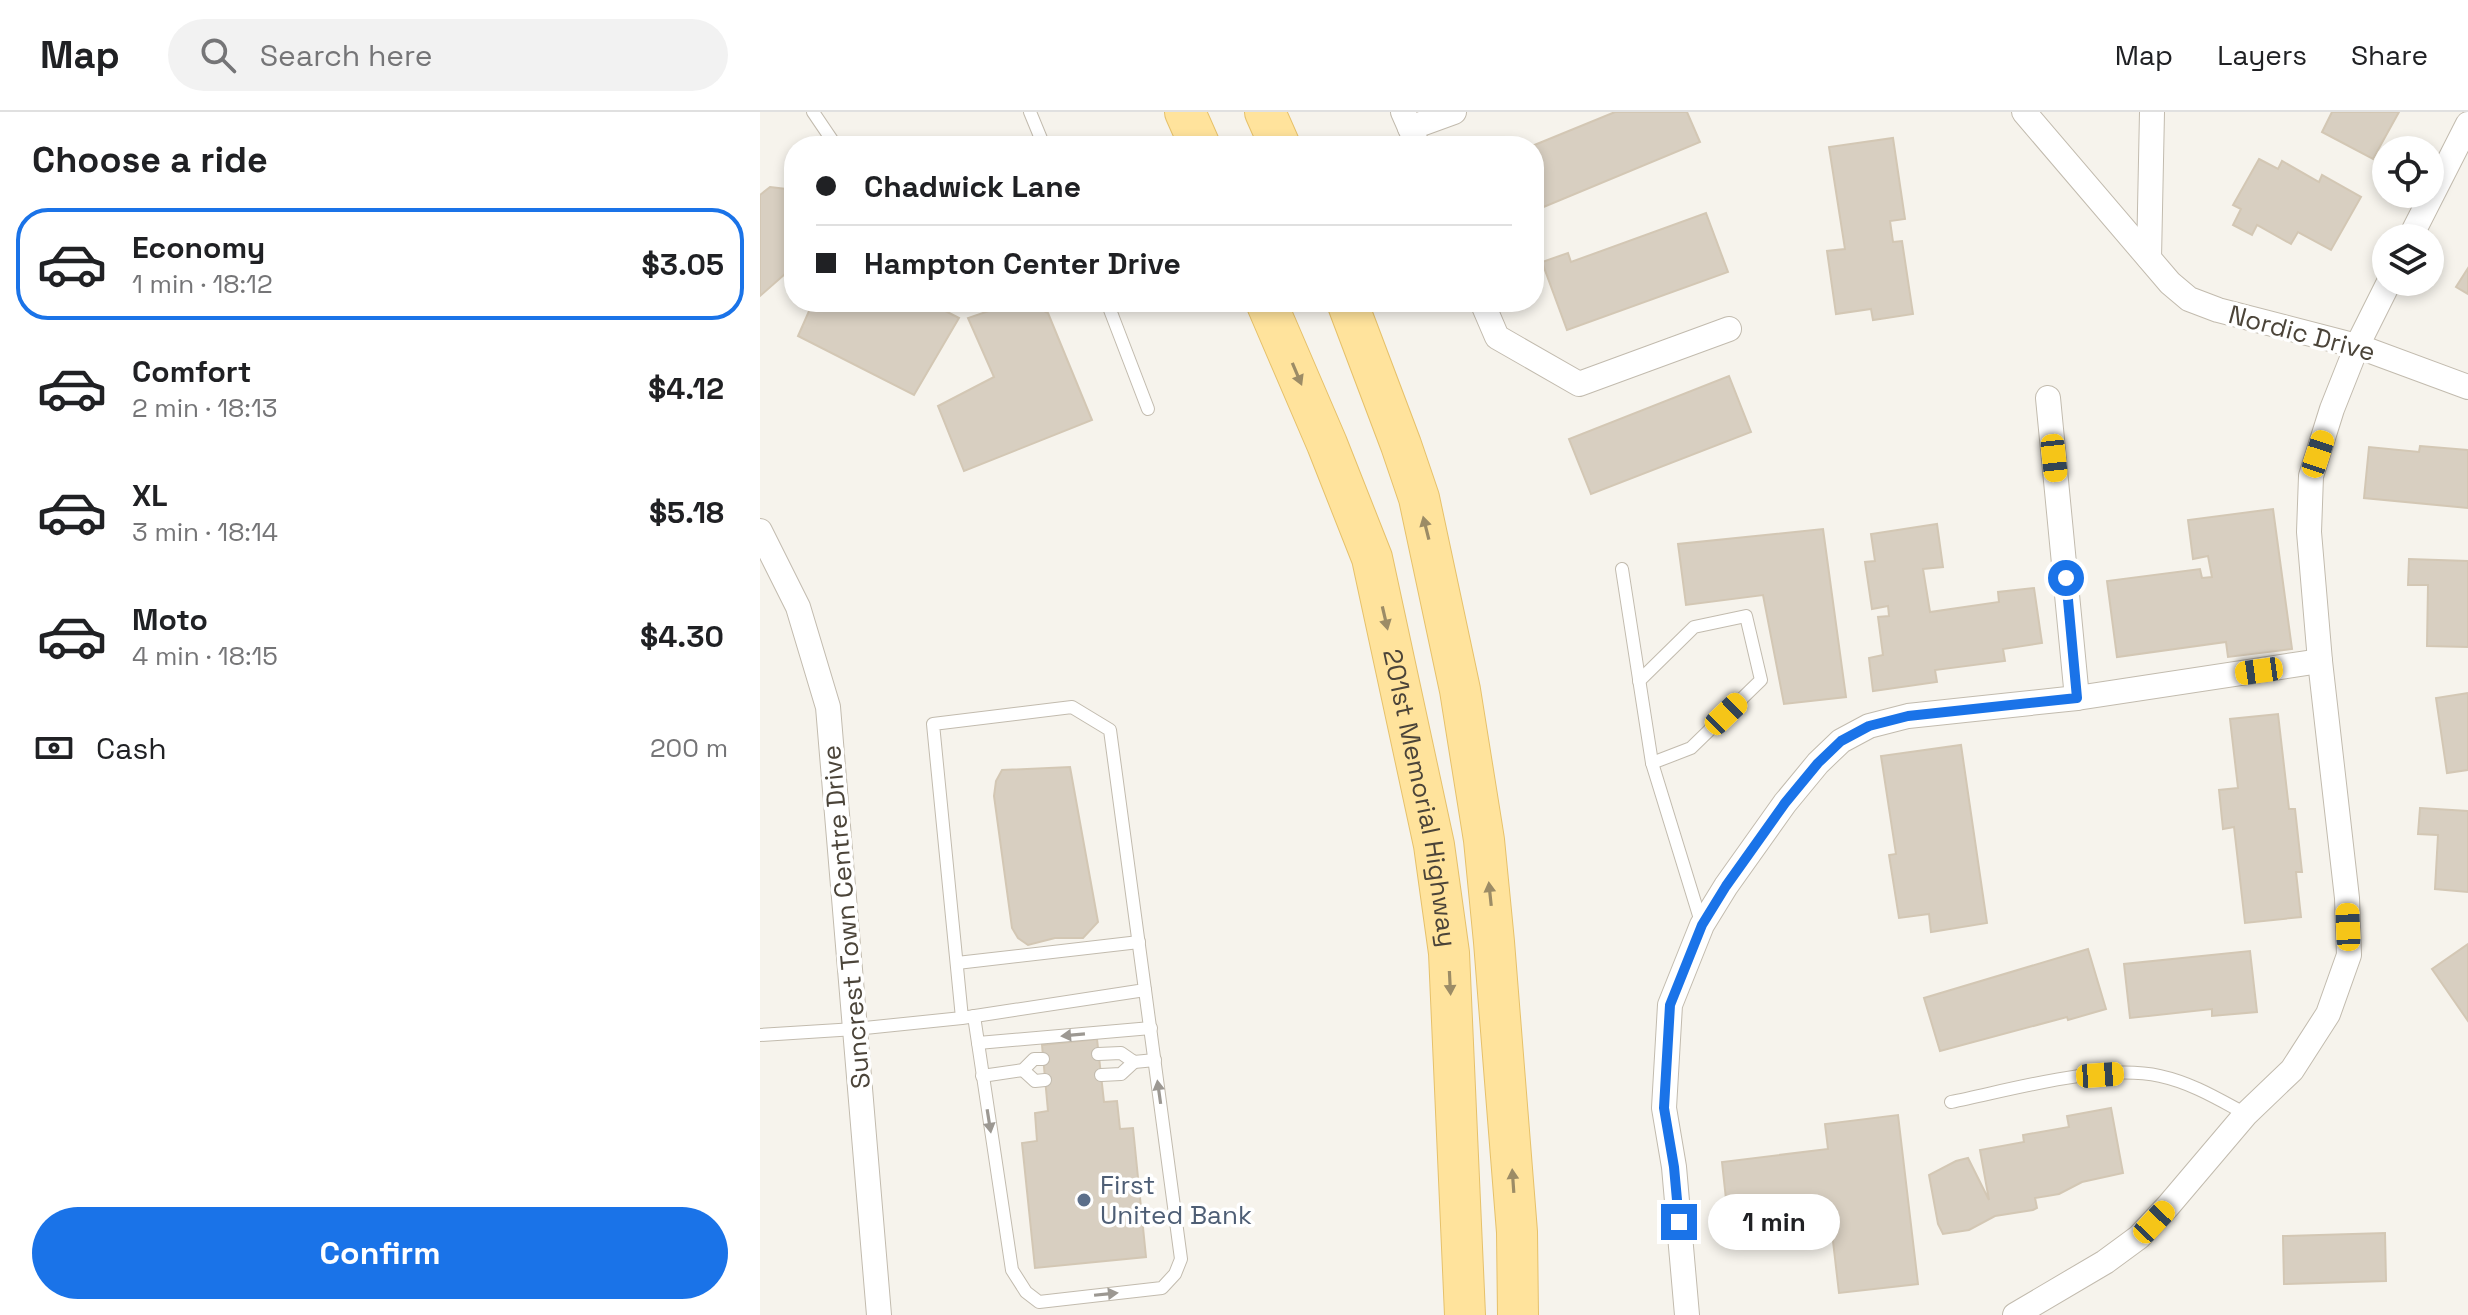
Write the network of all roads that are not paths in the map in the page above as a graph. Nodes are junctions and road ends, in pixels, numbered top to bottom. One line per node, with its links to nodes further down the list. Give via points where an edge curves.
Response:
1 (813, 112): 10 (lane)
2 (1030, 112): 11 (lane)
3 (1185, 112): 12 (main road)
4 (1265, 112): 13 (main road)
5 (1454, 112): 9 (street)
6 (2024, 112): 15 (street, Nordic Drive)
7 (2152, 112): 15 (street)
8 (2468, 124): 14 (street)
9 (1410, 129)
10 (829, 136)
11 (1040, 136)
12 (1196, 136)
13 (1276, 136)
14 (2417, 224)
15 (2149, 258): 22 (street, Nordic Drive, via 2189,299)
16 (2382, 296): 22 (street)
17 (1111, 312): 25 (lane)
18 (1270, 312): 52 (main road, 201st Memorial Highway, one-way to 52, via 1372,558 1434,845 1449,953)
19 (1351, 312): 51 (main road, 201st Memorial Highway, one-way to 19, via 1484,840 1460,690 1419,498)
20 (1486, 312): 21 (street, via 1497,337 1579,384)
21 (1729, 329)
22 (2357, 346): 23 (street, Nordic Drive); 28 (street, via 2311,476 2309,532)
23 (2468, 387)
24 (2048, 398): 30 (street)
25 (1148, 409)
26 (760, 531): 38 (street, Suncrest Town Centre Drive, via 798,607 828,707)
27 (1622, 569): 29 (lane)
28 (2320, 661): 30 (street); 50 (street, via 2349,955 2328,1014 2292,1070)
29 (1639, 681): 31 (lane); 31 (lane, via 1694,627 1746,616 1761,680 1691,748)
30 (2077, 698): 32 (street, via 1908,716 1869,726 1841,741 1785,803)
31 (1652, 763): 32 (lane)
32 (1702, 925): 58 (street, via 1670,1005 1664,1108)
33 (1139, 942): 34 (lane); 34 (lane, via 1110,730 1072,707 933,724); 35 (lane)
34 (957, 963): 36 (lane)
35 (1145, 990): 36 (lane); 37 (lane)
36 (968, 1017): 38 (lane); 40 (lane)
37 (1151, 1028): 40 (lane, one-way to 40); 43 (lane)
38 (855, 1029): 39 (lane); 53 (street, Suncrest Town Centre Drive)
39 (760, 1035)
40 (978, 1043): 47 (lane)
41 (1098, 1054): 44 (lane, via 1121,1053)
42 (1043, 1059): 45 (lane, via 1034,1059)
43 (1155, 1060): 44 (lane); 47 (lane, one-way to 43, via 1012,1270 1039,1302 1162,1288 1175,1274 1181,1259)
44 (1134, 1062): 46 (lane, via 1121,1074)
45 (1023, 1070): 47 (lane); 48 (lane, via 1035,1081)
46 (1101, 1075)
47 (982, 1076)
48 (1045, 1080)
49 (1951, 1102): 50 (lane, via 2076,1077 2123,1074 2158,1076 2196,1087)
50 (2246, 1114): 59 (street, via 2139,1237)
51 (1517, 1232): 56 (main road, 201st Memorial Highway); 57 (main road)
52 (1463, 1238): 54 (main road, via 1458,1308); 55 (main road, 201st Memorial Highway)
53 (879, 1315)
54 (1453, 1315)
55 (1465, 1315)
56 (1518, 1315)
57 (1543, 1315)
58 (1687, 1315)
59 (2015, 1315)

